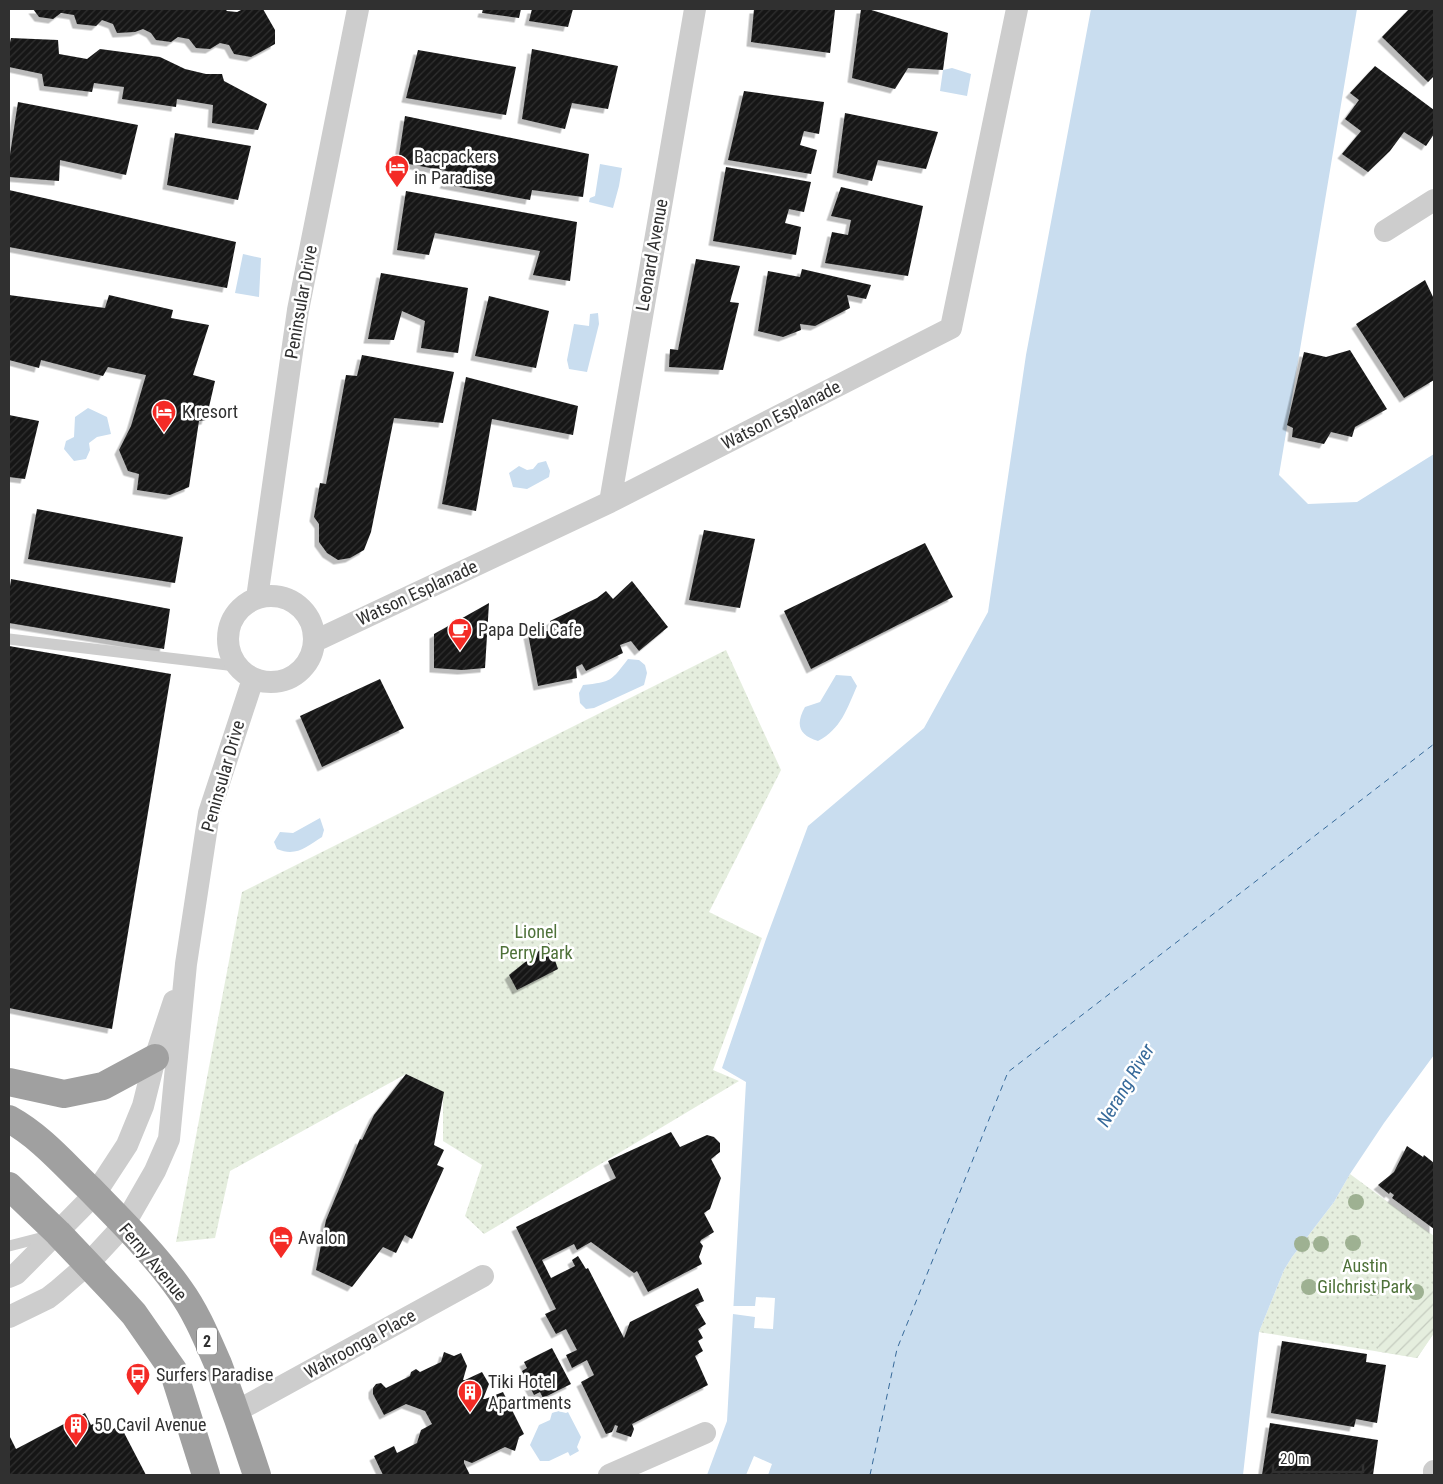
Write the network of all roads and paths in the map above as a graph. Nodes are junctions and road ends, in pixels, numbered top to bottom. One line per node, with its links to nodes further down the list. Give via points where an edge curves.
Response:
1 (358, 9): 7 (street, Peninsular Drive, via 298,310)
2 (695, 9): 6 (street, Leonard Avenue)
3 (1016, 9): 6 (street, Watson Esplanade, via 951,328)
4 (1434, 200): 5 (street)
5 (1385, 231)
6 (610, 502): 9 (street, Watson Esplanade)
7 (257, 598): 9 (street, via 281,597 302,608 314,629); 10 (street, via 237,613 228,637 229,650)
8 (9, 639): 10 (lane)
9 (315, 641): 10 (street, via 310,658 299,673 289,679 265,682)
10 (245, 673): 11 (street, Peninsular Drive, via 209,814)
11 (186, 964): 12 (street, Peninsular Drive); 17 (street, Peninsular Drive, via 169,1139)
12 (154, 1058): 13 (highway, via 103,1086 64,1094); 16 (street, Peninsular Drive, via 128,1145)
13 (9, 1082)
14 (9, 1118): 16 (highway, 2, via 51,1150)
15 (9, 1186): 18 (highway)
16 (95, 1194): 17 (highway, Ferny Avenue / 2); 18 (street, Peninsular Drive)
17 (124, 1225): 20 (street, Peninsular Drive); 24 (highway, Ferny Avenue / 2, via 181,1291 200,1324)
18 (58, 1233): 19 (lane); 20 (highway); 22 (street, Peninsular Drive)
19 (9, 1246)
20 (87, 1265): 23 (street, Peninsular Drive, via 48,1298); 27 (highway, via 134,1314 173,1370)
21 (483, 1276): 24 (street, Wahroonga Place)
22 (9, 1277)
23 (9, 1317)
24 (236, 1411): 28 (highway, Ferny Avenue / 2)
25 (705, 1433): 29 (street)
26 (1434, 1471): 30 (street)
27 (206, 1475)
28 (257, 1475)
29 (609, 1475)
30 (1434, 1475)

